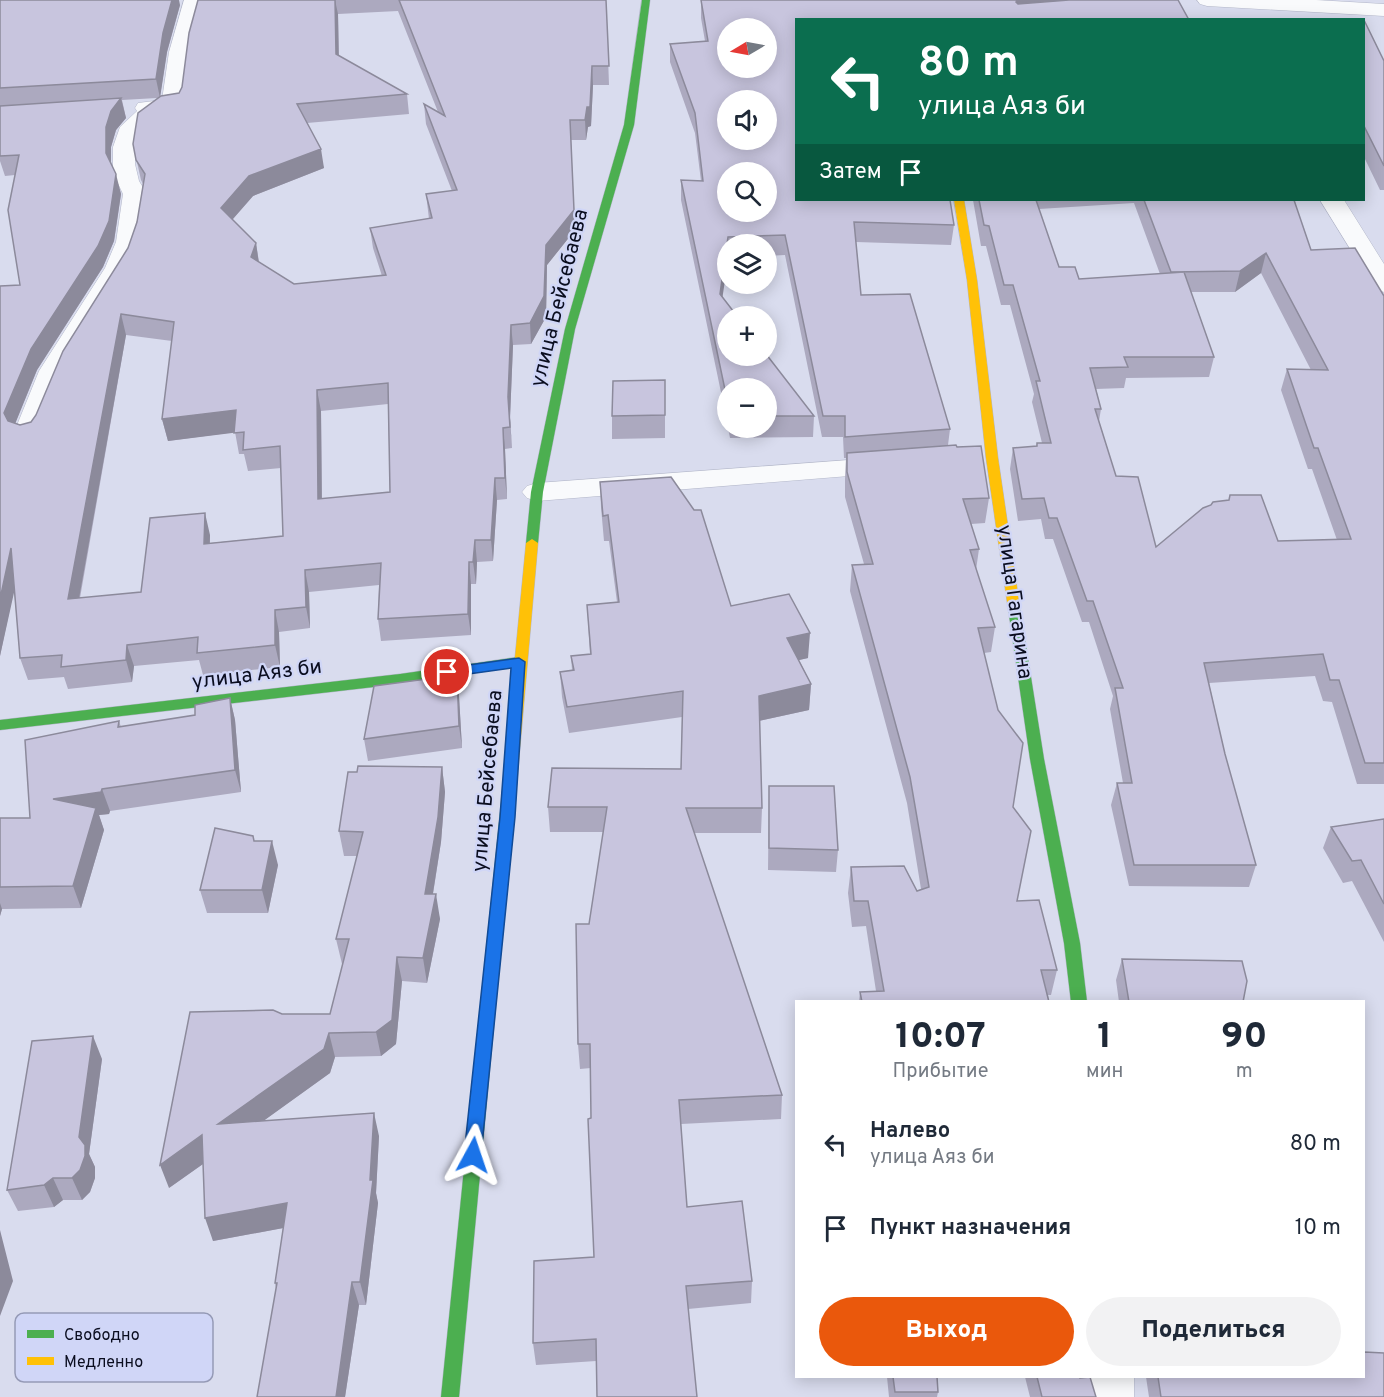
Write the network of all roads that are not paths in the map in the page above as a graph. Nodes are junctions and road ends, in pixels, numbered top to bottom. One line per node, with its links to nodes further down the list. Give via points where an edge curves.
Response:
1 (194, 0): 5 (street, via 175,76 173,106)
2 (645, 0): 12 (street, улица Бейсебаева, via 629,125 570,329)
3 (1218, 7): 4 (street)
4 (1384, 10)
5 (159, 107): 6 (street); 10 (street, via 129,130 123,157 126,185 135,194 128,242 118,268 53,371)
6 (113, 110)
7 (959, 201): 15 (street, улица Гагарина, via 972,280 981,459 1072,943)
8 (1333, 201): 9 (street)
9 (1384, 284)
10 (27, 435)
11 (911, 464): 12 (street)
12 (537, 492): 13 (street, улица Бейсебаева)
13 (519, 662): 14 (street, улица Аяз би); 17 (street, улица Бейсебаева)
14 (0, 725)
15 (1079, 1000)
16 (1111, 1378): 18 (street)
17 (450, 1397)
18 (1111, 1397)

